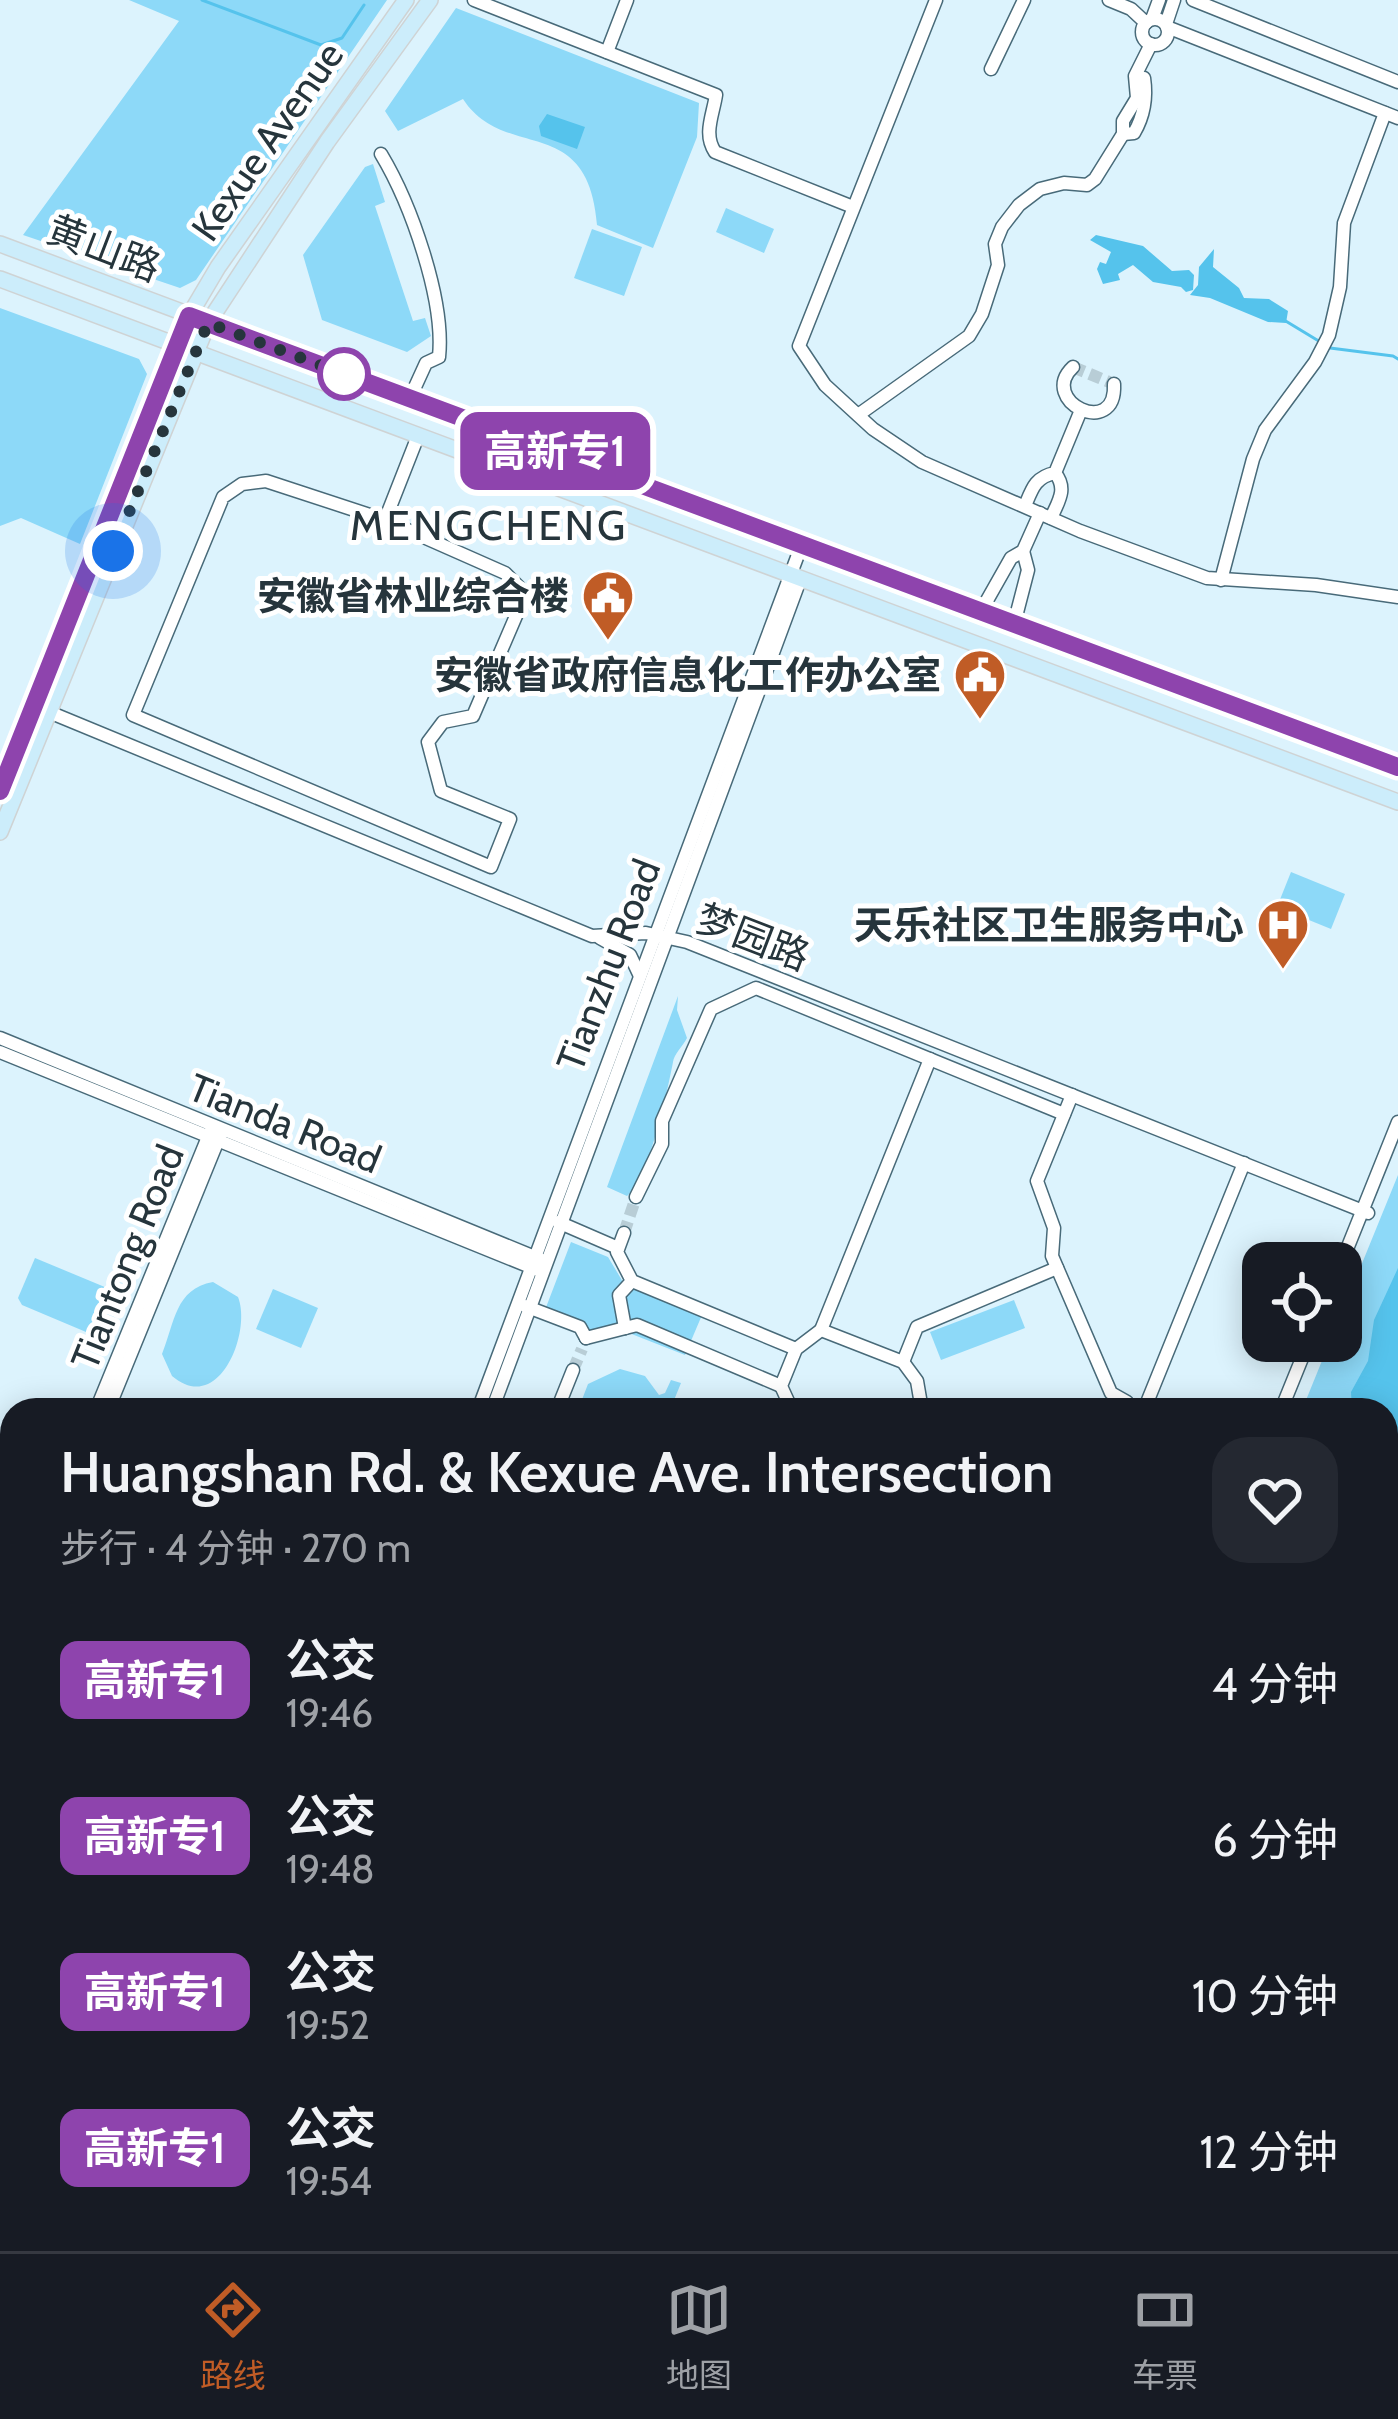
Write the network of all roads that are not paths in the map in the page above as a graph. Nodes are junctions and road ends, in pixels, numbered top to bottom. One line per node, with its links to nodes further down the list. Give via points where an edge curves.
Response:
1 (406, 0): 21 (main road, Kexue Avenue)
2 (430, 0): 22 (main road, Kexue Avenue)
3 (474, 0): 13 (street)
4 (628, 0): 13 (street)
5 (936, 0): 18 (street)
6 (1024, 0): 14 (street)
7 (1109, 0): 11 (street)
8 (1159, 0): 11 (street)
9 (1174, 0): 11 (street)
10 (1193, 0): 15 (street)
11 (1158, 24): 12 (street, via 1144,37); 12 (street, via 1166,39); 16 (street)
12 (1151, 44): 28 (street, via 1136,76 1133,120 1123,121 1124,134 1095,179 1040,189 1019,206 995,244 998,265 969,336)
13 (607, 52): 18 (street, via 716,95 708,130 715,152)
14 (991, 68)
15 (1398, 82)
16 (1392, 115): 37 (street, via 1344,223 1340,287 1324,345 1264,430)
17 (381, 154): 26 (street, via 438,304 439,357 426,363)
18 (853, 207): 28 (street, via 799,346)
19 (0, 244): 21 (main road, 黄山路)
20 (0, 279): 23 (main road)
21 (189, 316): 22 (main road, 黄山路); 23 (main road, Kexue Avenue)
22 (208, 323): 23 (main road, Kexue Avenue); 26 (main road, 黄山路)
23 (186, 348): 29 (main road); 41 (main road, Kexue Avenue); 44 (main road, Kexue Avenue)
24 (1073, 367): 27 (street, via 1064,390)
25 (1114, 384): 27 (street, via 1106,409)
26 (410, 398): 34 (main road, 黄山路)
27 (1082, 410): 30 (street)
28 (858, 416): 31 (street, via 922,462)
29 (418, 436): 33 (street); 36 (main road)
30 (1054, 473): 31 (street, via 1033,485); 32 (street, via 1062,494)
31 (1025, 506): 32 (street)
32 (1046, 516): 35 (street); 37 (street)
33 (385, 520): 43 (street, via 266,481 232,489 133,716); 43 (street, via 505,573 519,587 522,602 473,716 443,722 428,742 441,791 510,819 491,866)
34 (808, 546): 36 (main road, Tianzhu Road); 39 (main road, 黄山路)
35 (1023, 551): 39 (street); 40 (street, via 1028,570)
36 (795, 578): 45 (main road); 48 (street, Tianzhu Road)
37 (1221, 580): 38 (street)
38 (1398, 596)
39 (981, 611): 40 (main road, 黄山路)
40 (1014, 624): 42 (main road, 黄山路)
41 (49, 712): 46 (street, 梦园路); 47 (main road, Kexue Avenue)
42 (1398, 767)
43 (298, 785): 46 (street)
44 (0, 791)
45 (1398, 802)
46 (289, 811): 49 (street, 梦园路)
47 (0, 832)
48 (661, 935): 49 (street, 梦园路); 50 (street, Tianzhu Road); 54 (street, 梦园路); 63 (street, Tianzhu Road)
49 (599, 937): 50 (street, via 630,956)
50 (639, 974): 62 (street, Tianzhu Road)
51 (0, 1038): 57 (street, Tianda Road)
52 (0, 1052): 57 (street, Tianda Road)
53 (930, 1059): 55 (street); 60 (street, via 756,988 711,1010); 73 (street)
54 (1072, 1095): 55 (street); 59 (street, 梦园路)
55 (1064, 1114): 69 (street, via 1037,1180)
56 (1398, 1122): 61 (street)
57 (215, 1133): 68 (street, Tianda Road); 79 (street, Tiantong Road); 80 (street, Tiantong Road)
58 (1398, 1139): 61 (street)
59 (1244, 1163): 61 (street, 梦园路); 87 (street)
60 (636, 1197)
61 (1365, 1212): 65 (street); 66 (street)
62 (549, 1218): 63 (street); 68 (street, Tianzhu Road)
63 (563, 1224): 67 (street); 68 (street, Tianzhu Road)
64 (624, 1233): 67 (street)
65 (1351, 1242)
66 (1354, 1242)
67 (618, 1248): 70 (street)
68 (540, 1265): 71 (street, Tianzhu Road)
69 (1057, 1268): 76 (street, via 917,1327); 86 (street)
70 (632, 1282): 72 (street, via 619,1295); 74 (street)
71 (525, 1305): 72 (street, via 580,1328 584,1343); 81 (street, Tianzhu Road); 82 (street, Tianzhu Road)
72 (625, 1328): 78 (street, via 637,1325)
73 (821, 1330): 74 (street); 76 (street)
74 (796, 1349): 78 (street)
75 (1303, 1362): 88 (street)
76 (902, 1363): 85 (street)
77 (573, 1370): 83 (street)
78 (781, 1386): 84 (street)
79 (101, 1398)
80 (113, 1398)
81 (483, 1398)
82 (496, 1398)
83 (562, 1398)
84 (786, 1398)
85 (920, 1398)
86 (1120, 1398)
87 (1149, 1398)
88 (1289, 1398)

